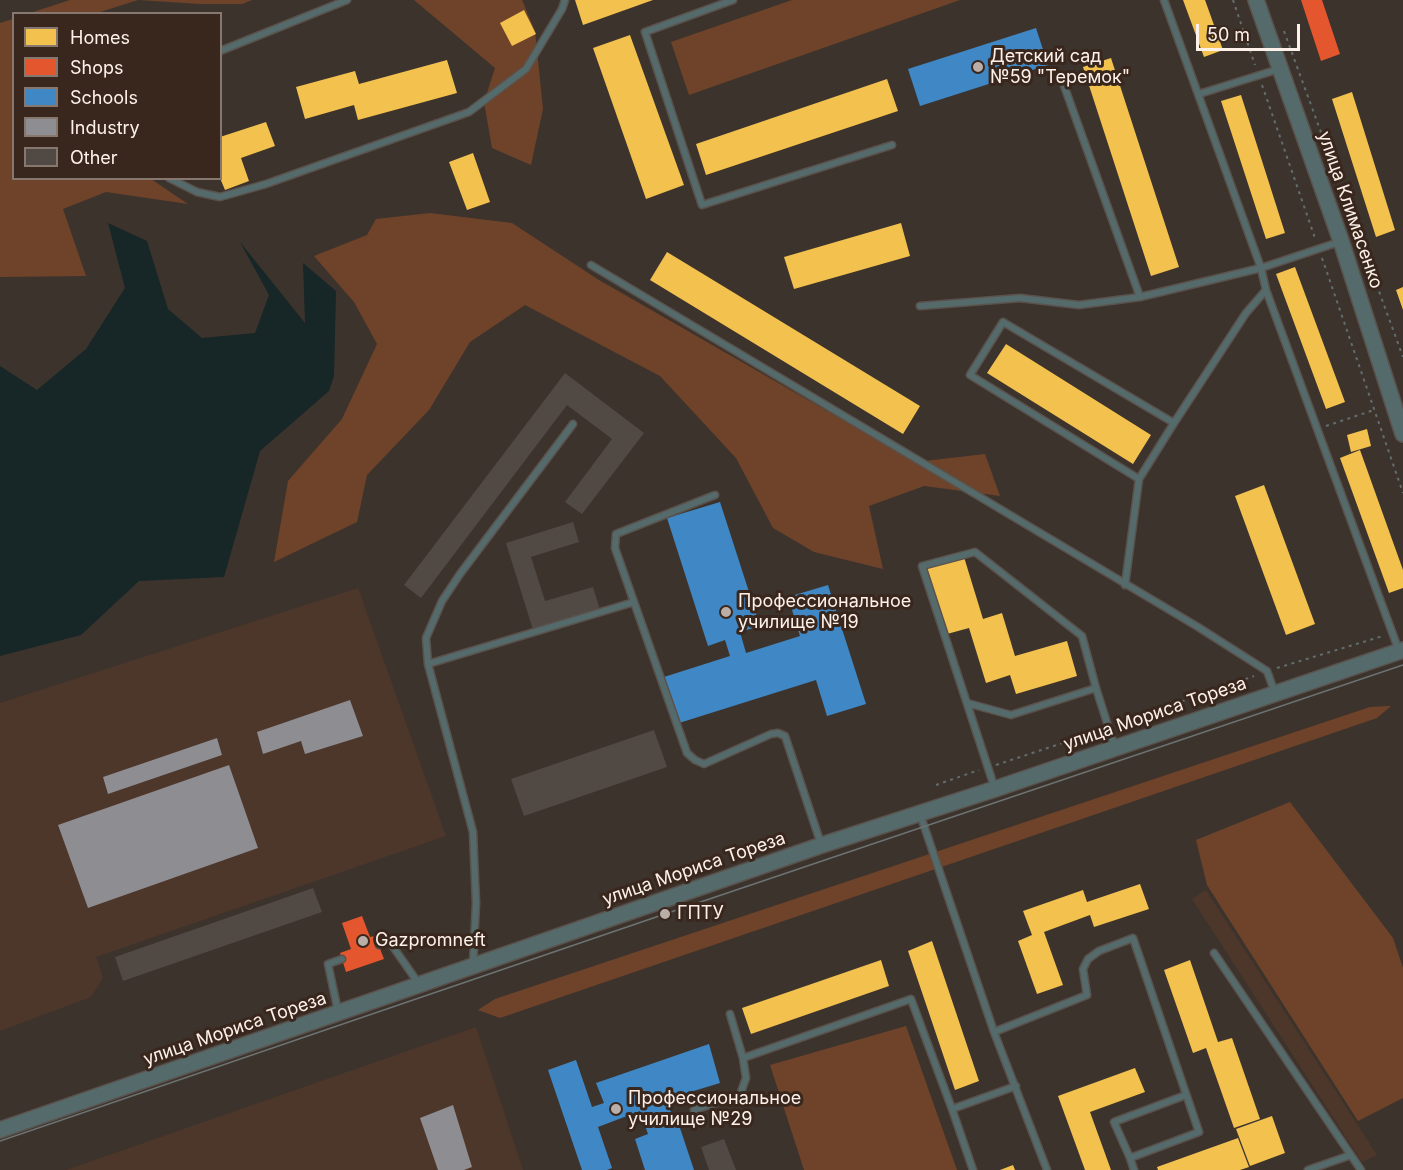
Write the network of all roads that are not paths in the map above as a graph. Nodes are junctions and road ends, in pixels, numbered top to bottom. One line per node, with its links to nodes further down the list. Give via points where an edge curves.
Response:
1 (347, 0): 6 (lane)
2 (565, 0): 11 (lane, via 526,69 470,112 220,197 197,192)
3 (733, 0): 10 (lane, via 645,32 702,205)
4 (1164, 0): 9 (lane)
5 (1256, 0): 7 (street, улица Климасенко)
6 (222, 50)
7 (1281, 68): 9 (lane); 12 (street, улица Климасенко)
8 (1062, 80): 16 (lane)
9 (1199, 94): 14 (lane)
10 (892, 145)
11 (173, 180)
12 (1341, 241): 14 (lane); 20 (street, улица Климасенко)
13 (591, 265): 23 (lane)
14 (1261, 268): 15 (lane); 16 (lane)
15 (1266, 290): 18 (lane, via 1246,313); 25 (lane)
16 (1140, 297): 17 (lane, via 1079,305 1020,298)
17 (920, 306)
18 (1174, 423): 21 (lane); 21 (lane, via 1003,322 975,366 970,375)
19 (573, 424): 26 (lane, via 442,601 426,638)
20 (1403, 434)
21 (1139, 479): 23 (lane)
22 (715, 495): 24 (lane, via 616,534 615,548)
23 (1125, 585): 28 (lane, via 1267,671)
24 (634, 602): 26 (lane); 33 (lane, via 687,753 704,764 771,734 785,736)
25 (1401, 651): 28 (street, улица Мориса Тореза)
26 (428, 664): 37 (lane, via 473,832)
27 (1096, 688): 29 (lane, via 1011,715); 29 (lane, via 1082,636 975,552 922,566); 30 (lane)
28 (1275, 693): 30 (street, улица Мориса Тореза)
29 (967, 703): 31 (lane)
30 (1115, 748): 31 (street, улица Мориса Тореза)
31 (995, 789): 32 (street, улица Мориса Тореза)
32 (920, 813): 33 (street, улица Мориса Тореза); 41 (lane)
33 (822, 845): 37 (street, улица Мориса Тореза)
34 (379, 945): 38 (lane, via 389,941)
35 (1214, 952): 48 (lane)
36 (342, 959): 39 (lane, via 328,964)
37 (473, 968): 38 (street, улица Мориса Тореза)
38 (420, 985): 39 (street, улица Мориса Тореза)
39 (339, 1014): 47 (street, улица Мориса Тореза)
40 (730, 1014): 42 (lane)
41 (994, 1032): 43 (lane); 44 (lane, via 1087,995 1083,969 1088,959 1133,938)
42 (743, 1058): 45 (lane, via 911,999); 46 (lane, via 746,1078 740,1095)
43 (1016, 1086): 45 (lane); 51 (lane)
44 (1186, 1095): 49 (lane, via 1199,1132); 49 (lane, via 1114,1122)
45 (952, 1109): 50 (lane)
46 (694, 1110)
47 (0, 1130)
48 (1351, 1155): 53 (lane); 54 (lane)
49 (1130, 1158): 52 (lane)
50 (972, 1170)
51 (1047, 1170)
52 (1134, 1170)
53 (1308, 1170)
54 (1361, 1170)

